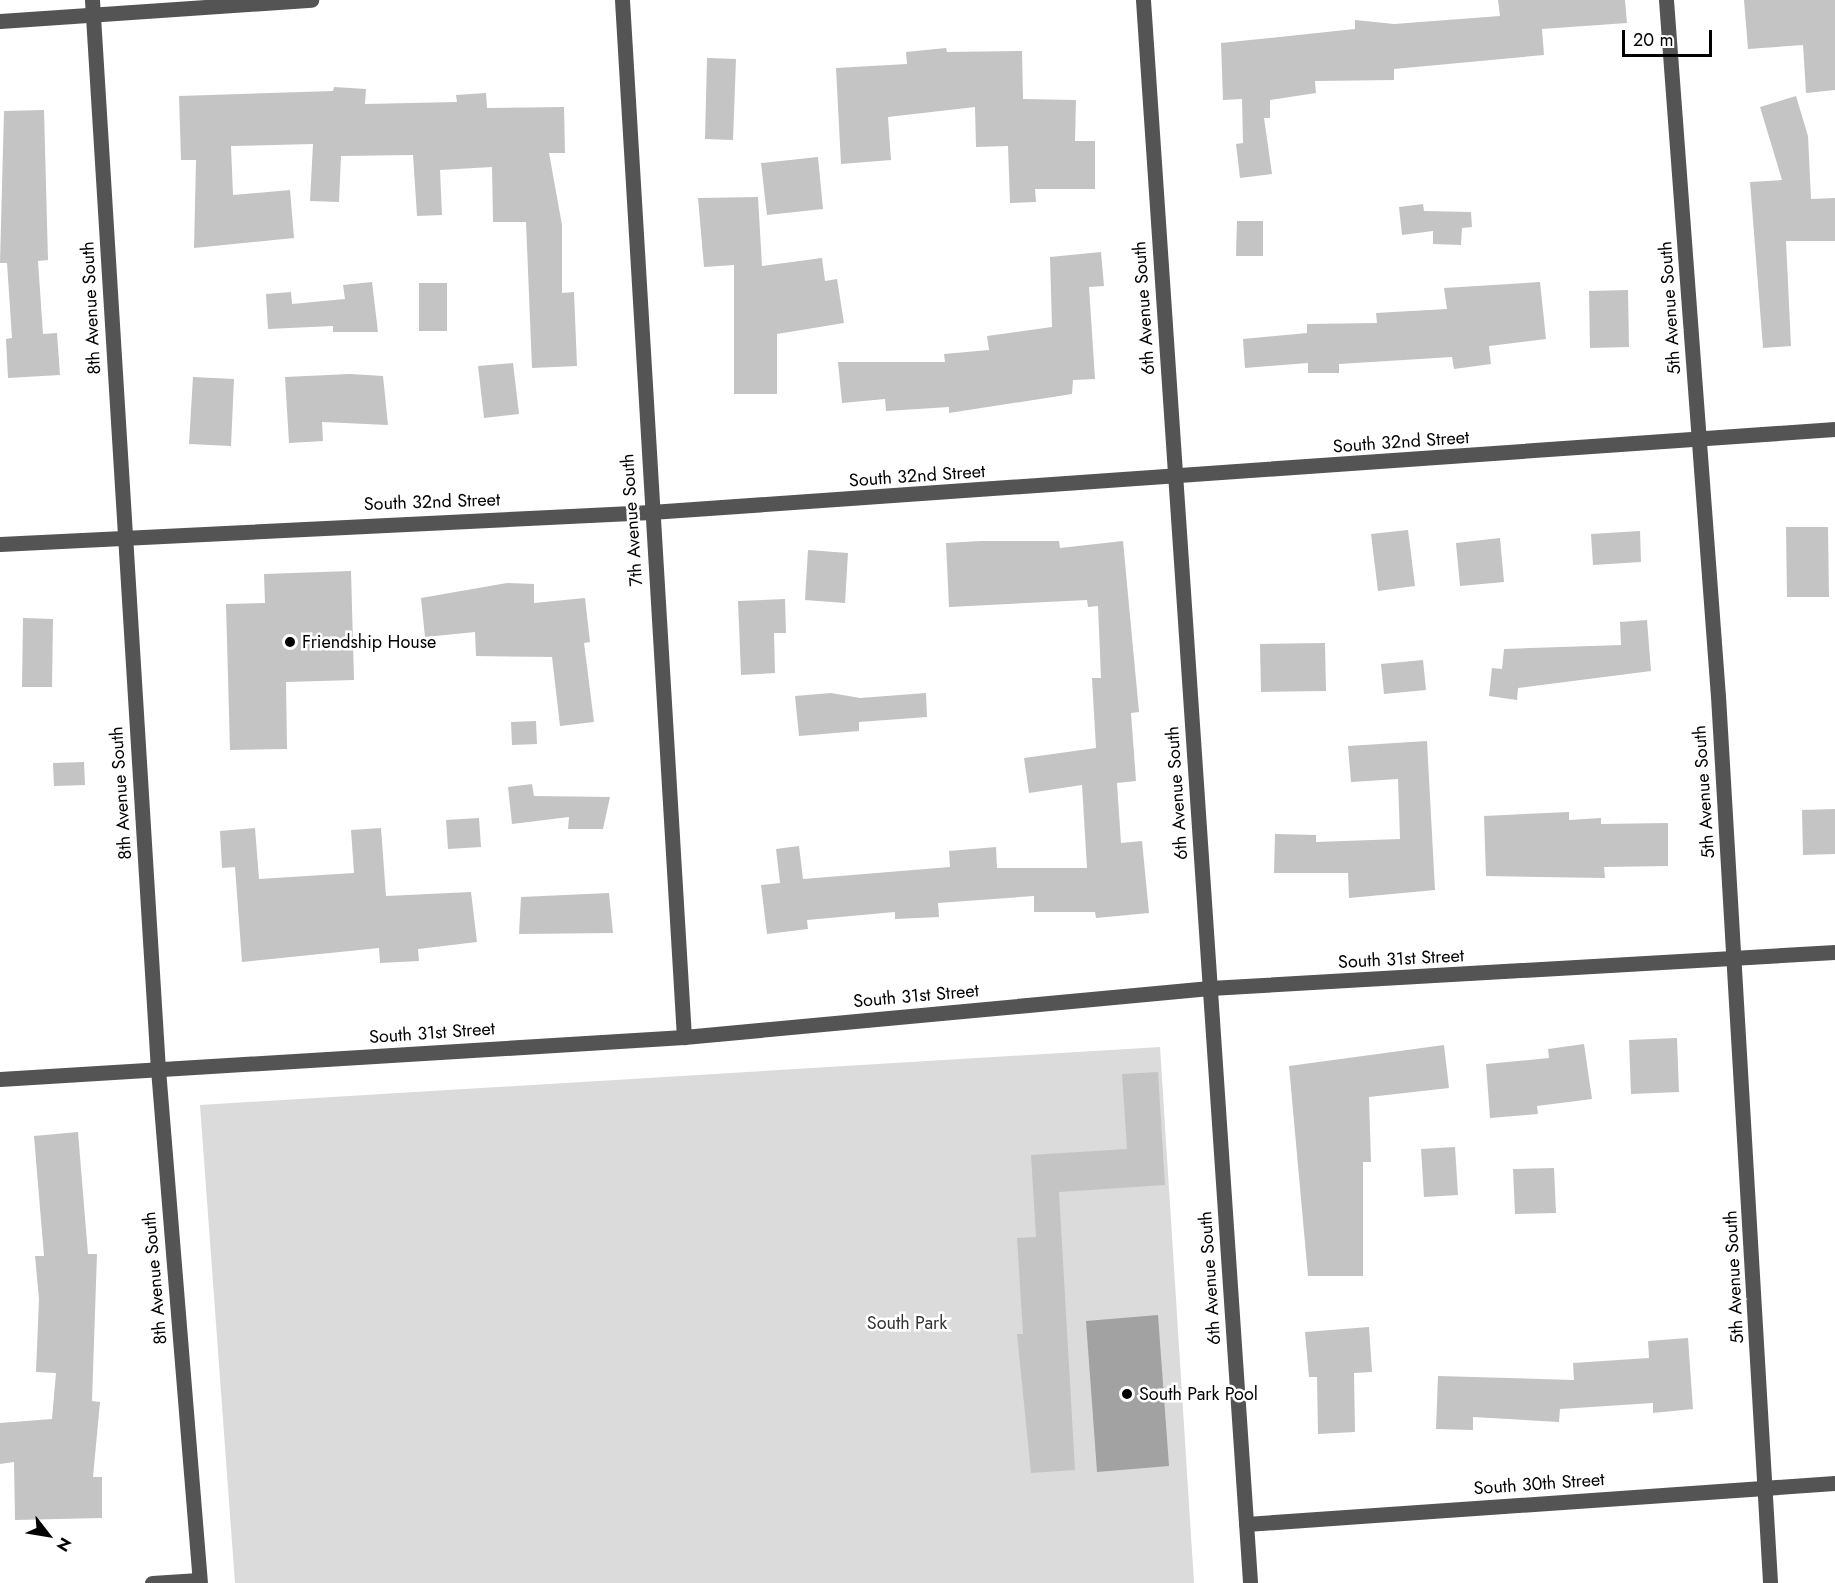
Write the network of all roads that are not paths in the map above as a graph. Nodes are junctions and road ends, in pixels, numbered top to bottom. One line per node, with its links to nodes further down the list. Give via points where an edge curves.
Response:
1 (92, 0): 6 (street, 8th Avenue South)
2 (311, 0): 6 (street)
3 (622, 0): 11 (street, 7th Avenue South)
4 (1143, 0): 10 (street, 6th Avenue South)
5 (1666, 0): 9 (street, 5th Avenue South)
6 (93, 17): 7 (street); 12 (street, 8th Avenue South)
7 (0, 21)
8 (1835, 429): 9 (street, South 32nd Street)
9 (1699, 438): 10 (street, South 32nd Street); 15 (street, 5th Avenue South)
10 (1175, 479): 11 (street, South 32nd Street); 16 (street, 6th Avenue South)
11 (651, 512): 12 (street, South 32nd Street); 17 (street, 7th Avenue South)
12 (124, 535): 13 (street, South 32nd Street); 18 (street, 8th Avenue South)
13 (0, 544)
14 (1835, 952): 15 (street, South 31st Street)
15 (1734, 958): 16 (street, South 31st Street); 21 (street, 5th Avenue South)
16 (1210, 988): 17 (street, South 31st Street); 22 (street, 6th Avenue South)
17 (684, 1036): 18 (street, South 31st Street)
18 (158, 1069): 19 (street, South 31st Street); 23 (street, 8th Avenue South)
19 (0, 1080)
20 (1835, 1484): 21 (street, South 30th Street)
21 (1764, 1488): 22 (street, South 30th Street); 26 (street, 5th Avenue South)
22 (1246, 1524): 25 (street, 6th Avenue South)
23 (200, 1581): 24 (street)
24 (153, 1583)
25 (1250, 1583)
26 (1770, 1583)

